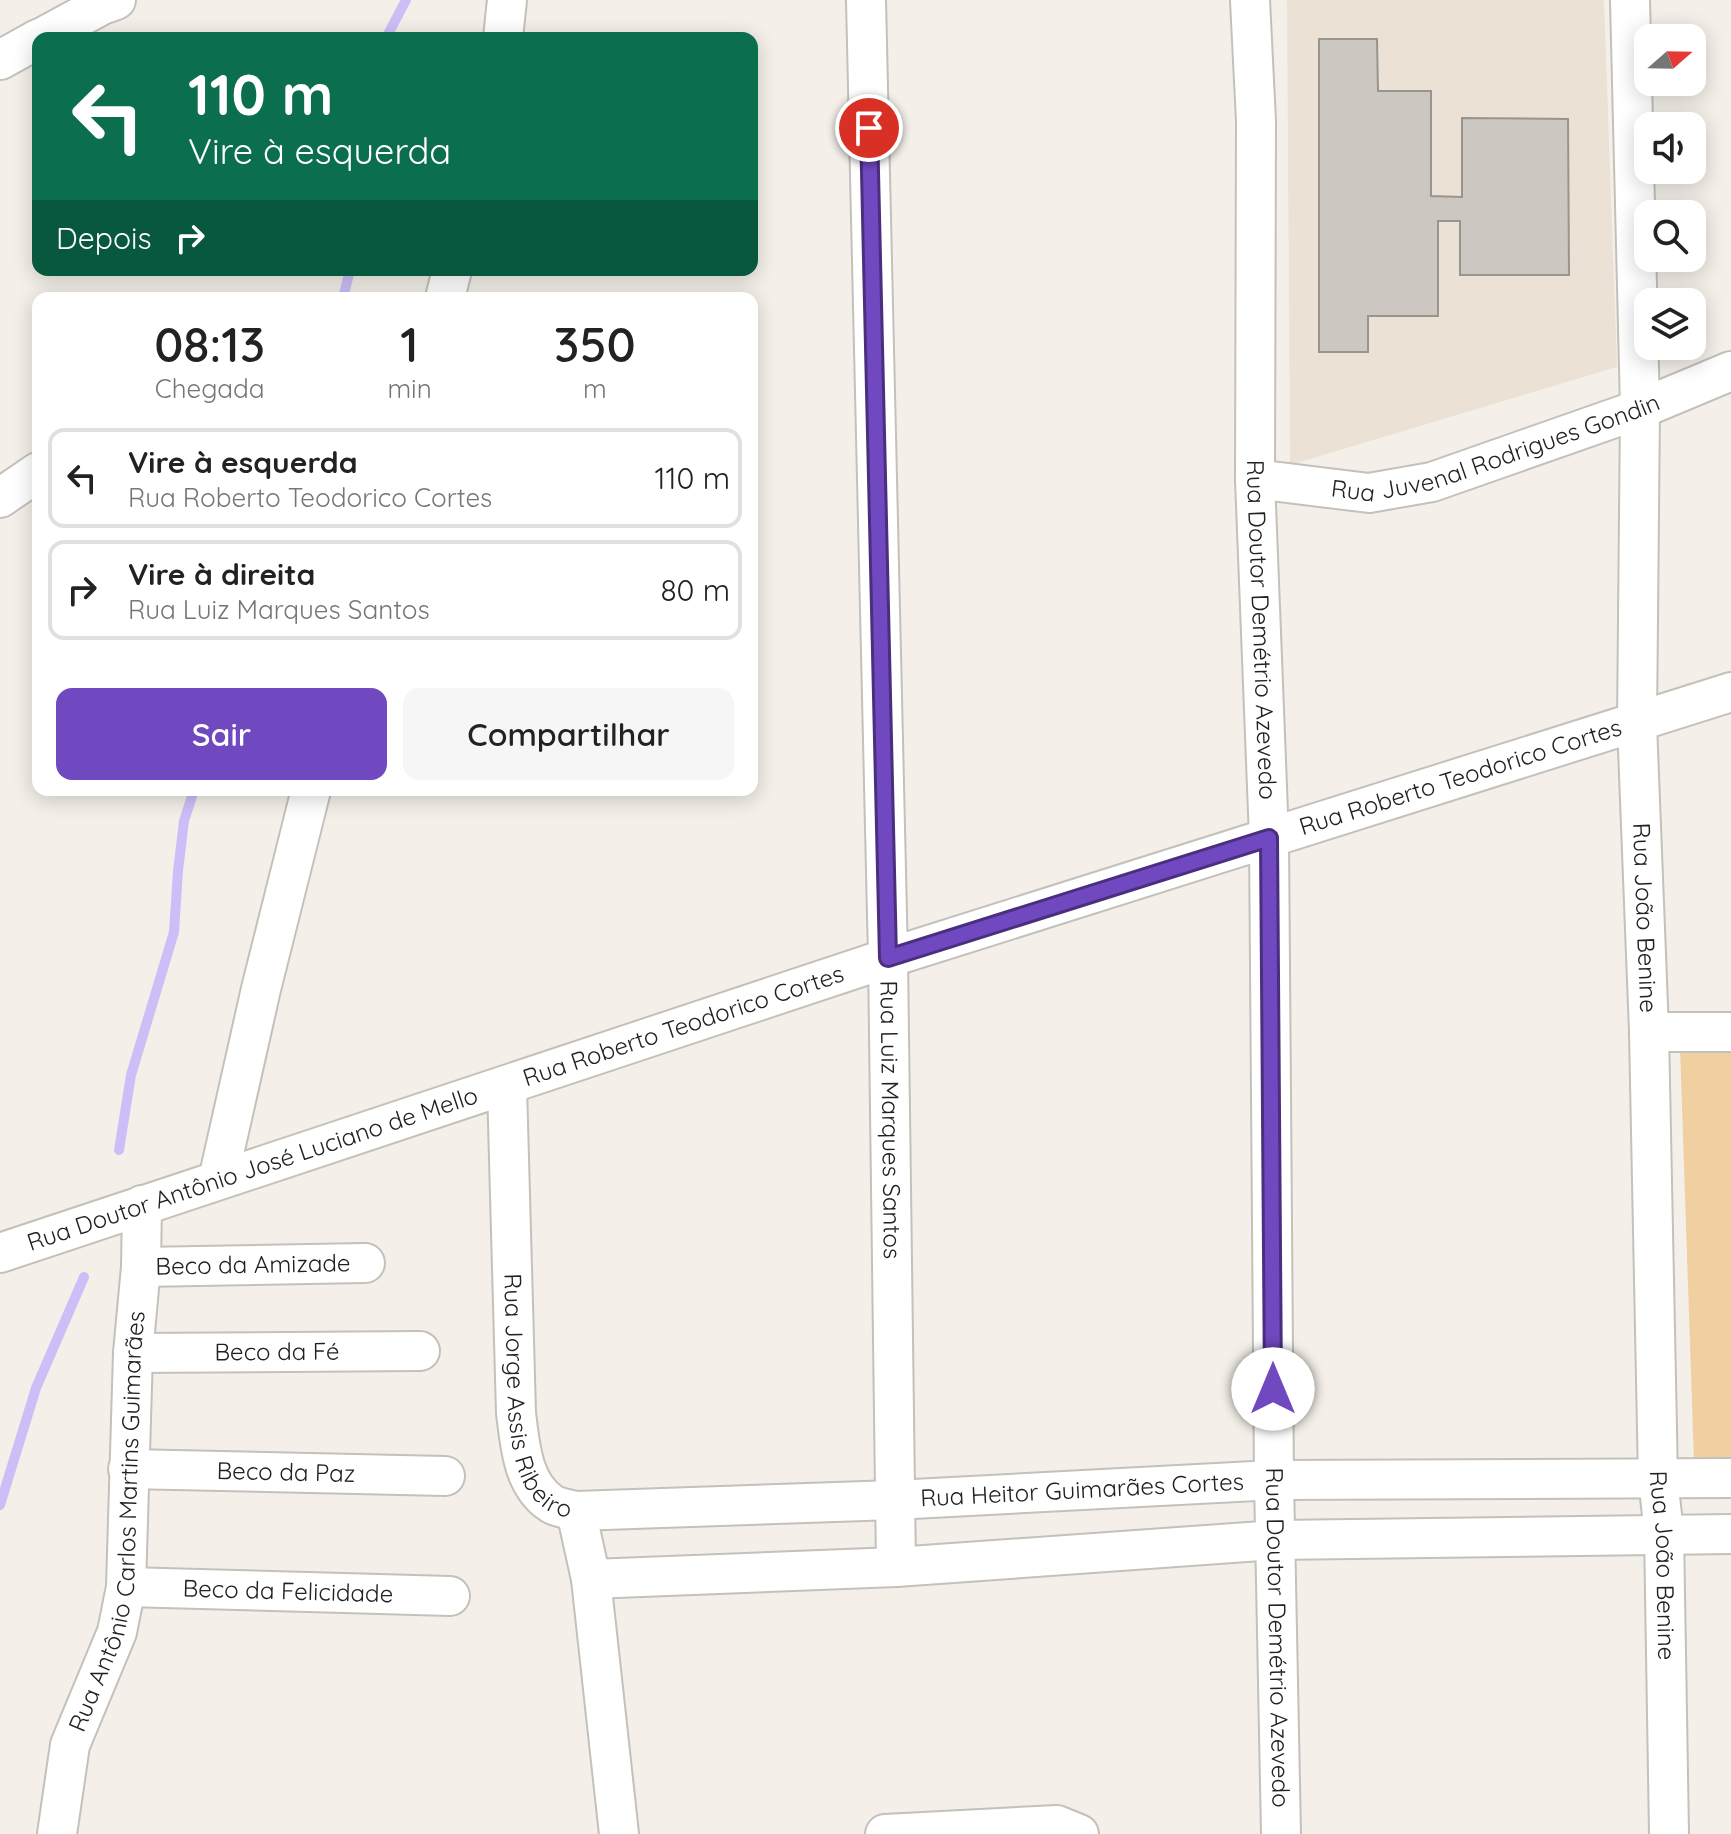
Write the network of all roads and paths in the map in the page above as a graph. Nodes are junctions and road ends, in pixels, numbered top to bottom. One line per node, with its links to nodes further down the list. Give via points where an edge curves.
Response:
1 (507, 0): 7 (street)
2 (866, 0): 19 (street, Rua Luiz Marques Santos)
3 (1250, 0): 13 (street, Rua Doutor Demétrio Azevedo, via 1256,121)
4 (1630, 0): 11 (street, Rua João Benine)
5 (106, 2): 6 (street)
6 (52, 32)
7 (504, 32)
8 (32, 43): 9 (street)
9 (0, 60)
10 (1731, 371): 11 (street, Rua Juvenal Rodrigues Gondin)
11 (1640, 409): 13 (street, Rua Juvenal Rodrigues Gondin, via 1432,482 1369,493); 16 (street, Rua João Benine)
12 (32, 476): 14 (street)
13 (1255, 479): 18 (street, Rua Doutor Demétrio Azevedo)
14 (0, 498)
15 (1731, 692): 16 (street, Rua Roberto Teodorico Cortes)
16 (1637, 723): 18 (street, Rua Roberto Teodorico Cortes); 20 (street, Rua João Benine)
17 (310, 796): 23 (street)
18 (1269, 838): 19 (street, Rua Roberto Teodorico Cortes); 34 (street, Rua Doutor Demétrio Azevedo)
19 (888, 958): 22 (street, Rua Roberto Teodorico Cortes); 35 (street, Rua Luiz Marques Santos)
20 (1649, 1032): 21 (street); 33 (street, Rua João Benine)
21 (1731, 1032)
22 (507, 1086): 23 (street, Rua Doutor Antônio José Luciano de Mello); 36 (street, Rua Jorge Assis Ribeiro, via 516,1413 522,1456 543,1496)
23 (218, 1180): 24 (street, Rua Doutor Antônio José Luciano de Mello)
24 (142, 1205): 25 (street, Rua Doutor Antônio José Luciano de Mello); 27 (street, Rua Antônio Carlos Martins Guimarães)
25 (0, 1253)
26 (365, 1263): 27 (street, Beco da Amizade)
27 (141, 1267): 29 (street, Rua Antônio Carlos Martins Guimarães)
28 (420, 1351): 29 (street, Beco da Fé)
29 (133, 1353): 30 (street, Rua Antônio Carlos Martins Guimarães)
30 (128, 1469): 31 (street, Beco da Paz); 42 (street, Rua Antônio Carlos Martins Guimarães)
31 (445, 1476)
32 (1731, 1478): 33 (street, Rua Heitor Guimarães Cortes)
33 (1658, 1479): 34 (street, Rua Heitor Guimarães Cortes); 37 (street, Rua João Benine)
34 (1274, 1480): 35 (street, Rua Heitor Guimarães Cortes); 39 (street, Rua Doutor Demétrio Azevedo)
35 (894, 1500): 36 (street, Rua Heitor Guimarães Cortes); 40 (street, Rua Luiz Marques Santos)
36 (576, 1511): 41 (street, Rua Jorge Assis Ribeiro)
37 (1664, 1533): 38 (street); 39 (street); 49 (street, Rua João Benine)
38 (1731, 1534)
39 (1276, 1540): 40 (street); 48 (street, Rua Doutor Demétrio Azevedo)
40 (896, 1567): 41 (street)
41 (591, 1579): 45 (street, Rua Jorge Assis Ribeiro)
42 (126, 1587): 43 (street, Beco da Felicidade); 44 (street, Rua Antônio Carlos Martins Guimarães, via 117,1632 70,1745)
43 (450, 1596)
44 (57, 1834)
45 (619, 1834)
46 (885, 1834): 47 (street, via 1057,1825)
47 (1079, 1834)
48 (1281, 1834)
49 (1669, 1834)

